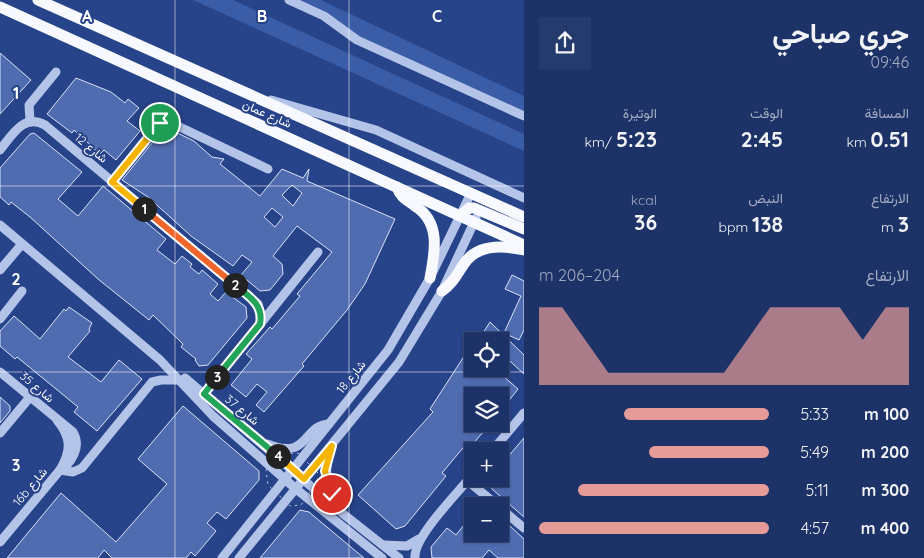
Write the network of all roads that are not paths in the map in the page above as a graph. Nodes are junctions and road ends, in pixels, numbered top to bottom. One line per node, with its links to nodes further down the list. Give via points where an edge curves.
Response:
1 (38, 0): 5 (main road, شارع عمان)
2 (289, 0): 6 (street, via 324,16 357,40)
3 (0, 7): 11 (main road, شارع عمان)
4 (56, 72): 7 (street, via 29,105)
5 (242, 92): 12 (main road, شارع عمان); 13 (street, via 376,130)
6 (524, 116)
7 (30, 122): 8 (street, via 21,125); 10 (street, شارع 12, via 45,125)
8 (0, 150)
9 (268, 169): 10 (street, via 165,120)
10 (112, 182): 28 (street, شارع 12)
11 (397, 187): 15 (main road, شارع عمان); 25 (main road, via 402,197 421,210 432,226 436,243)
12 (470, 193): 14 (main road, شارع عمان); 15 (street, شارع 18)
13 (524, 198)
14 (482, 204): 15 (main road, via 469,208); 16 (main road, شارع عمان); 17 (street); 19 (main road)
15 (460, 216): 17 (main road, شارع عمان); 25 (street, شارع 18)
16 (524, 217)
17 (474, 222): 21 (main road, شارع عمان); 27 (street)
18 (0, 225): 20 (street, شارع 37)
19 (524, 230)
20 (22, 244): 24 (street); 32 (street, شارع 37)
21 (524, 245)
22 (524, 250): 27 (main road, via 494,247 477,252)
23 (318, 252): 29 (street)
24 (0, 270)
25 (430, 278): 38 (street, شارع 18, via 388,350)
26 (22, 291): 30 (street)
27 (442, 291): 42 (street, via 399,362)
28 (258, 304): 29 (street); 31 (street)
29 (277, 304): 31 (street)
30 (0, 319)
31 (260, 324): 35 (street)
32 (160, 360): 34 (street, شارع 37); 35 (street, شارع 37)
33 (0, 372): 36 (street, شارع 35)
34 (179, 380): 43 (street, via 152,382 82,468 73,472); 45 (street, شارع 37, via 213,416)
35 (204, 394): 40 (street, شارع 37)
36 (30, 397): 39 (street); 43 (street, شارع 35, via 65,430 68,454)
37 (524, 413): 41 (street)
38 (329, 424): 40 (street, via 319,426 294,448 278,448); 44 (street, شارع 18)
39 (0, 433)
40 (262, 442): 44 (street, شارع 37)
41 (500, 442)
42 (332, 446): 46 (street); 51 (street, via 326,478)
43 (60, 470): 55 (street, 16b شارع)
44 (293, 470): 45 (street, شارع 18); 46 (street, شارع 37)
45 (285, 479): 49 (street, شارع 37); 57 (street, شارع 18)
46 (304, 479): 49 (street); 51 (street, شارع 37)
47 (464, 485): 54 (street)
48 (479, 487): 50 (street)
49 (296, 489): 58 (street); 59 (street, شارع 37)
50 (489, 497)
51 (342, 513): 56 (street, شارع 37)
52 (509, 515): 53 (street)
53 (524, 528)
54 (425, 534): 56 (street, via 407,546); 61 (street, via 415,548)
55 (0, 542)
56 (383, 545): 60 (street, شارع 37)
57 (222, 558)
58 (238, 558)
59 (382, 558)
60 (399, 558)
61 (415, 558)

